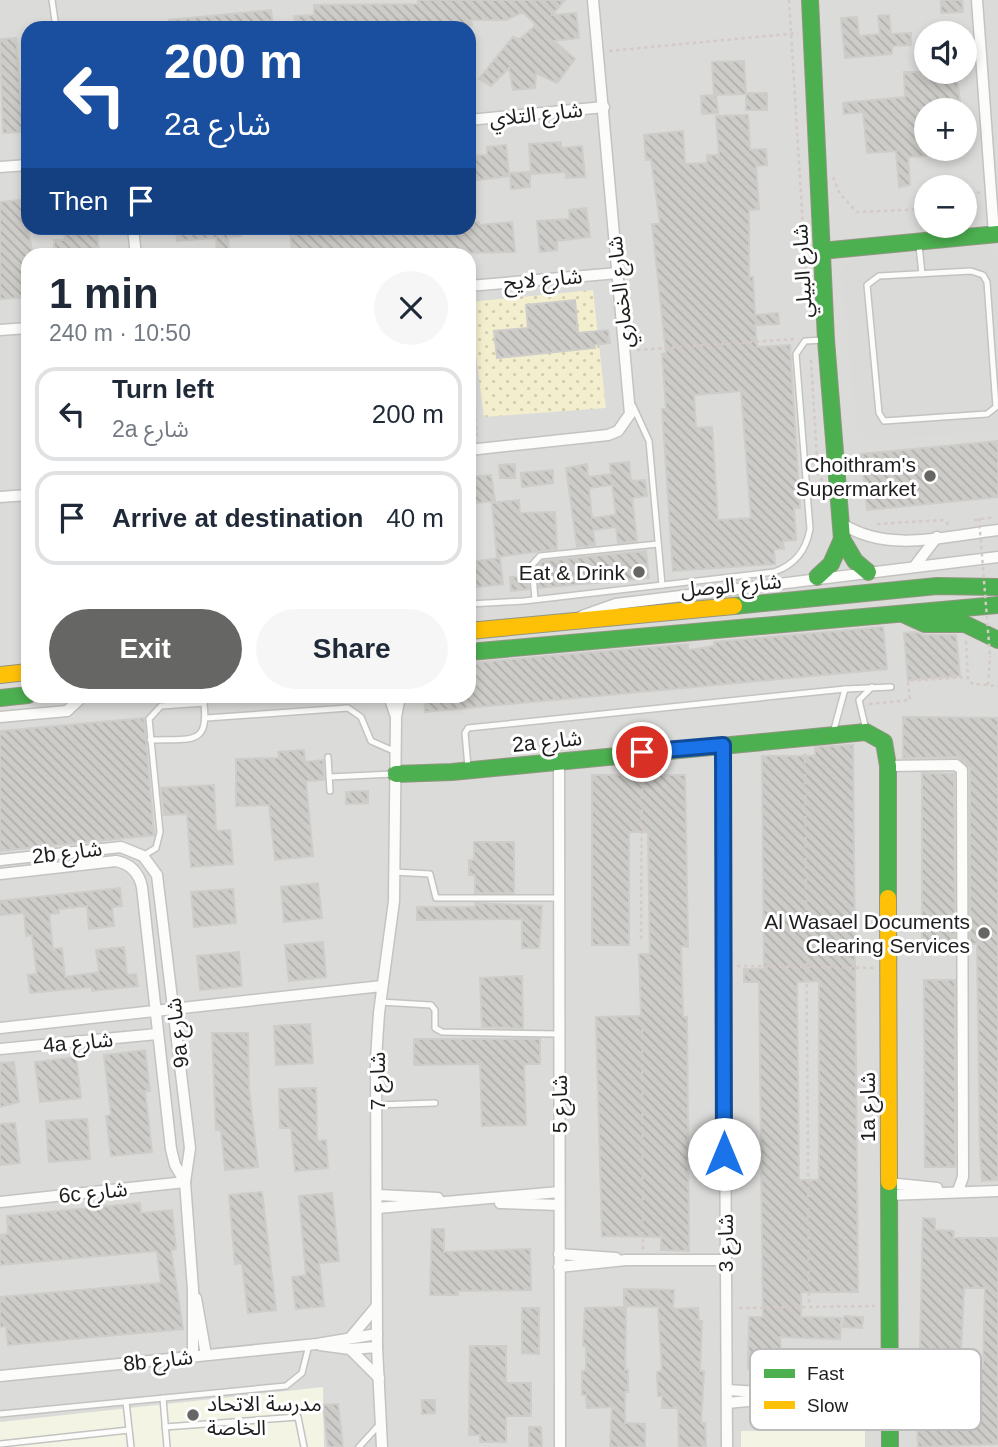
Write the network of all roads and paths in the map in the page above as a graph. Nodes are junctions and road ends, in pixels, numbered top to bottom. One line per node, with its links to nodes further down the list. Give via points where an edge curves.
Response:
1 (52, 0): 6 (lane)
2 (593, 0): 9 (street, شارع الخماري)
3 (789, 0): 8 (path)
4 (810, 0): 7 (street, شارع البيلي)
5 (977, 0): 18 (street)
6 (55, 21)
7 (812, 33): 8 (path); 20 (street, شارع البيلي)
8 (791, 34): 9 (path); 24 (path)
9 (599, 52): 10 (street, شارع الخماري)
10 (604, 107): 11 (street, شارع التلاي); 21 (street, شارع الخماري)
11 (476, 119)
12 (21, 165): 13 (street)
13 (0, 167)
14 (830, 177): 17 (path, via 858,212)
15 (981, 192): 16 (path)
16 (977, 194)
17 (914, 210)
18 (996, 234): 19 (street)
19 (918, 242): 20 (street); 22 (lane)
20 (821, 251): 28 (street, شارع البيلي)
21 (618, 273): 23 (street, شارع لايح); 30 (street, شارع الخماري)
22 (922, 274): 27 (lane, via 971,271 983,275); 27 (lane, via 879,276 865,290 882,419 888,423 991,413 998,400)
23 (476, 285)
24 (809, 313)
25 (21, 328): 26 (street)
26 (0, 330)
27 (995, 339)
28 (818, 340): 29 (lane); 33 (path, via 818,475); 39 (street, شارع البيلي)
29 (800, 344): 30 (path, via 789,338); 48 (lane, via 796,354 808,538 796,560 782,569)
30 (626, 351): 31 (street, شارع الخماري)
31 (631, 404): 32 (street, via 625,424 608,436); 43 (lane, via 649,441)
32 (476, 449)
33 (826, 482)
34 (21, 496): 35 (street)
35 (0, 497)
36 (998, 517): 67 (path, bridge, via 979,518 990,656)
37 (874, 524): 40 (path, via 944,520 950,524)
38 (998, 530): 40 (street)
39 (841, 531): 41 (street, via 891,541); 47 (street, شارع البيلي, via 855,561); 49 (street, via 836,556)
40 (949, 535): 41 (street)
41 (937, 537): 46 (street)
42 (984, 543): 44 (path)
43 (658, 544): 51 (lane); 55 (lane, via 540,556 532,565)
44 (974, 544)
45 (998, 557): 46 (street)
46 (914, 567): 47 (street)
47 (868, 572): 49 (street)
48 (735, 576): 51 (lane); 54 (street)
49 (817, 577): 54 (street)
50 (998, 578): 52 (street)
51 (662, 584): 55 (lane)
52 (937, 586): 53 (street, شارع الوصل); 59 (street, شارع الوصل)
53 (998, 587)
54 (737, 589): 59 (street, via 616,604)
55 (536, 599): 56 (lane)
56 (476, 603)
57 (998, 605): 58 (street, شارع الوصل)
58 (900, 612): 60 (street, via 925,624); 63 (street, شارع الوصل)
59 (570, 621): 61 (street, شارع الوصل)
60 (965, 624): 62 (street); 66 (path)
61 (476, 630)
62 (998, 640)
63 (476, 651)
64 (21, 673): 65 (street)
65 (0, 675)
66 (967, 677): 67 (path, via 973,684); 79 (path, via 908,681 910,700)
67 (988, 685): 68 (path)
68 (998, 686)
69 (872, 687): 70 (lane); 71 (lane); 79 (lane, via 861,696)
70 (891, 687)
71 (845, 688): 84 (lane); 93 (lane, via 468,728)
72 (21, 696): 73 (street)
73 (0, 698)
74 (75, 703): 81 (street, via 67,710)
75 (181, 703): 86 (lane, via 156,709 149,719)
76 (204, 703): 82 (lane)
77 (391, 703): 80 (street, شارع 7)
78 (399, 703): 80 (street, شارع 7)
79 (859, 705): 83 (lane)
80 (396, 717): 88 (street, شارع 7)
81 (0, 718)
82 (206, 718): 86 (lane, via 197,737); 88 (lane, via 348,708 362,717 371,741)
83 (866, 732): 84 (street, 2a شارع); 92 (street, via 884,742)
84 (833, 734): 85 (street, 2a شارع)
85 (805, 736): 87 (street, 2a شارع); 107 (path)
86 (150, 740): 97 (lane, via 160,832 156,848)
87 (723, 745): 89 (street, 2a شارع); 106 (street, شارع 3)
88 (396, 752): 94 (street, شارع 7)
89 (642, 752): 91 (street, 2a شارع); 103 (path)
90 (328, 757): 95 (lane)
91 (559, 761): 93 (street, 2a شارع); 102 (street, شارع 5)
92 (888, 766): 104 (street, 1a شارع); 105 (street, via 956,765 962,770)
93 (468, 771): 94 (street, 2a شارع)
94 (396, 774): 95 (lane); 99 (street, شارع 7)
95 (329, 777): 96 (lane)
96 (330, 791)
97 (143, 856): 98 (street, 2b شارع, via 113,847); 111 (street, 9a شارع, via 159,883)
98 (0, 860)
99 (394, 872): 102 (lane, via 430,874 436,898); 109 (street, شارع 7)
100 (0, 874): 101 (street, 2b شارع, via 116,861 134,869)
101 (142, 887): 112 (street, 9a شارع)
102 (559, 898): 117 (street, شارع 5)
103 (641, 939)
104 (888, 951): 105 (path); 108 (street, 1a شارع)
105 (963, 954): 124 (street, via 963,1177)
106 (723, 966): 107 (path); 136 (street, شارع 3)
107 (807, 967): 108 (path); 140 (path)
108 (888, 968): 123 (street, 1a شارع)
109 (382, 986): 110 (street, شارع 7); 111 (street, 4a شارع)
110 (380, 1002): 117 (lane, via 431,1005 435,1028 442,1032); 121 (street, شارع 7)
111 (175, 1009): 112 (street, 4a شارع); 122 (street, 9a شارع, via 190,1148)
112 (155, 1012): 113 (street, 4a شارع); 116 (street, 9a شارع)
113 (90, 1020): 115 (street, 4a شارع); 118 (street)
114 (642, 1022): 135 (path)
115 (0, 1028)
116 (157, 1034): 118 (street, 4a شارع); 122 (street, 9a شارع, via 173,1157)
117 (559, 1034): 126 (street, شارع 5)
118 (92, 1041): 119 (street, 4a شارع)
119 (0, 1049)
120 (435, 1103): 121 (lane)
121 (377, 1105): 127 (street, شارع 7)
122 (185, 1182): 130 (street, 6c شارع); 138 (street, 9a شارع)
123 (888, 1189): 124 (street); 141 (street, 1a شارع)
124 (952, 1191): 125 (street)
125 (998, 1191)
126 (559, 1192): 128 (street); 131 (street, شارع 5)
127 (378, 1195): 129 (street); 132 (street, شارع 7)
128 (491, 1200): 129 (street); 131 (street)
129 (447, 1201): 132 (street)
130 (0, 1202)
131 (559, 1205): 133 (street, شارع 5)
132 (378, 1208): 139 (street, شارع 7)
133 (559, 1254): 134 (street); 137 (street, شارع 5)
134 (625, 1260): 135 (street); 137 (street)
135 (643, 1260): 136 (street)
136 (725, 1260): 142 (street, شارع 3)
137 (559, 1267): 169 (street, شارع 5)
138 (193, 1289): 149 (street, 9a شارع); 150 (street, 9a شارع)
139 (378, 1305): 143 (street, شارع 7); 144 (street)
140 (808, 1306): 141 (path); 142 (path)
141 (889, 1306): 148 (street, 1a شارع)
142 (725, 1308): 153 (street, شارع 3)
143 (377, 1334): 144 (street, 8b شارع); 146 (street, شارع 7)
144 (351, 1337): 145 (street, 8b شارع)
145 (313, 1344): 147 (street, 8b شارع); 149 (street, 8b شارع); 155 (lane, via 302,1373 286,1385)
146 (377, 1347): 147 (street, 8b شارع); 152 (street, شارع 7)
147 (350, 1349): 152 (street)
148 (889, 1349)
149 (206, 1355): 150 (street, 8b شارع)
150 (193, 1356): 151 (street, 8b شارع)
151 (0, 1376)
152 (379, 1378): 160 (street, شارع 7)
153 (727, 1390): 154 (street); 158 (street, شارع 3)
154 (750, 1392)
155 (163, 1398): 157 (lane); 161 (lane)
156 (750, 1400): 158 (street)
157 (126, 1402): 159 (lane); 162 (lane)
158 (727, 1403): 170 (street, شارع 3)
159 (0, 1414)
160 (382, 1423): 167 (lane); 168 (street, شارع 7)
161 (165, 1427): 165 (lane); 166 (lane, via 298,1418)
162 (129, 1430): 163 (lane); 164 (lane)
163 (0, 1444)
164 (131, 1447)
165 (167, 1447)
166 (304, 1447)
167 (359, 1447)
168 (382, 1447)
169 (560, 1447)
170 (727, 1447)

